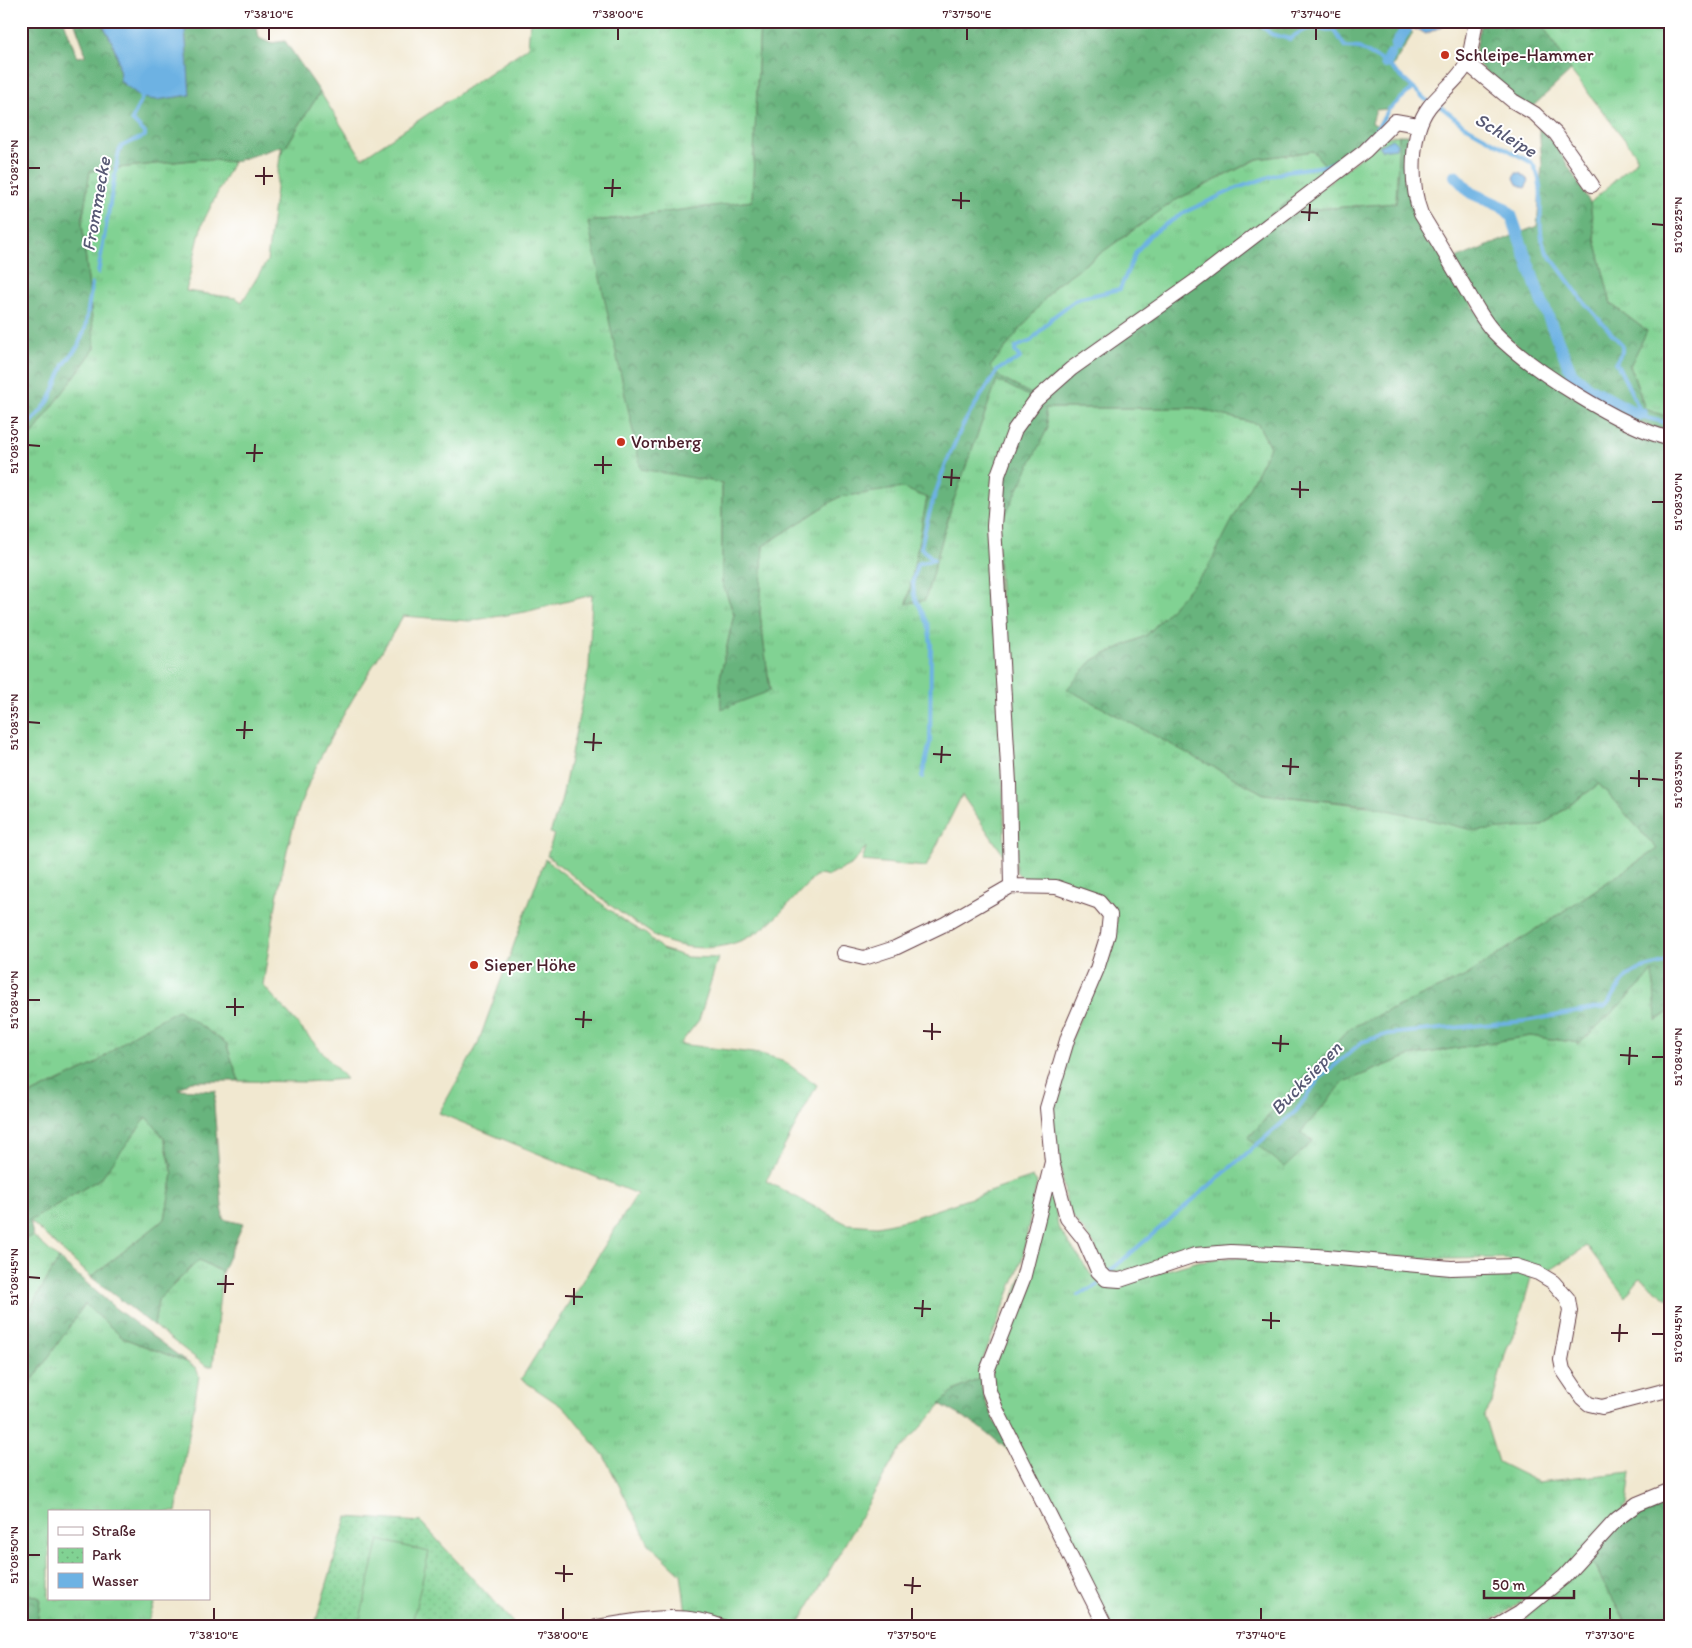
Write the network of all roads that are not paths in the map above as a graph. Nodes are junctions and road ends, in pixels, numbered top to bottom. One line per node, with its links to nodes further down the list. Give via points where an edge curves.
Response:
1 (1476, 21): 2 (street)
2 (1467, 63): 3 (street, via 1432,103); 4 (street, via 1513,101 1535,114 1556,134)
3 (1418, 125): 5 (street, via 1414,177 1415,197 1421,214 1493,330 1555,381 1640,429); 6 (street, via 1395,121 1365,151 1194,282 1071,369 1036,400 1015,429 998,475 994,526 1009,783)
4 (1592, 185)
5 (1671, 439)
6 (1011, 886): 7 (street, via 895,948 864,958); 8 (street, via 1056,887 1099,902 1110,915 1108,934 1097,969 1068,1036 1047,1108)
7 (843, 952)
8 (1052, 1162): 9 (street, via 1067,1218 1084,1239 1098,1271 1106,1279 1120,1280 1195,1255 1231,1252 1451,1268 1516,1266 1553,1282 1568,1299 1570,1311 1561,1360 1563,1370 1589,1404 1602,1407); 13 (street, via 1023,1279 989,1362 987,1381 996,1409)
9 (1671, 1389)
10 (1671, 1490): 14 (street, via 1637,1504 1617,1520 1564,1577 1520,1613)
11 (597, 1627): 12 (street, via 643,1619 686,1618)
12 (723, 1627)
13 (1106, 1627)
14 (1496, 1627)

